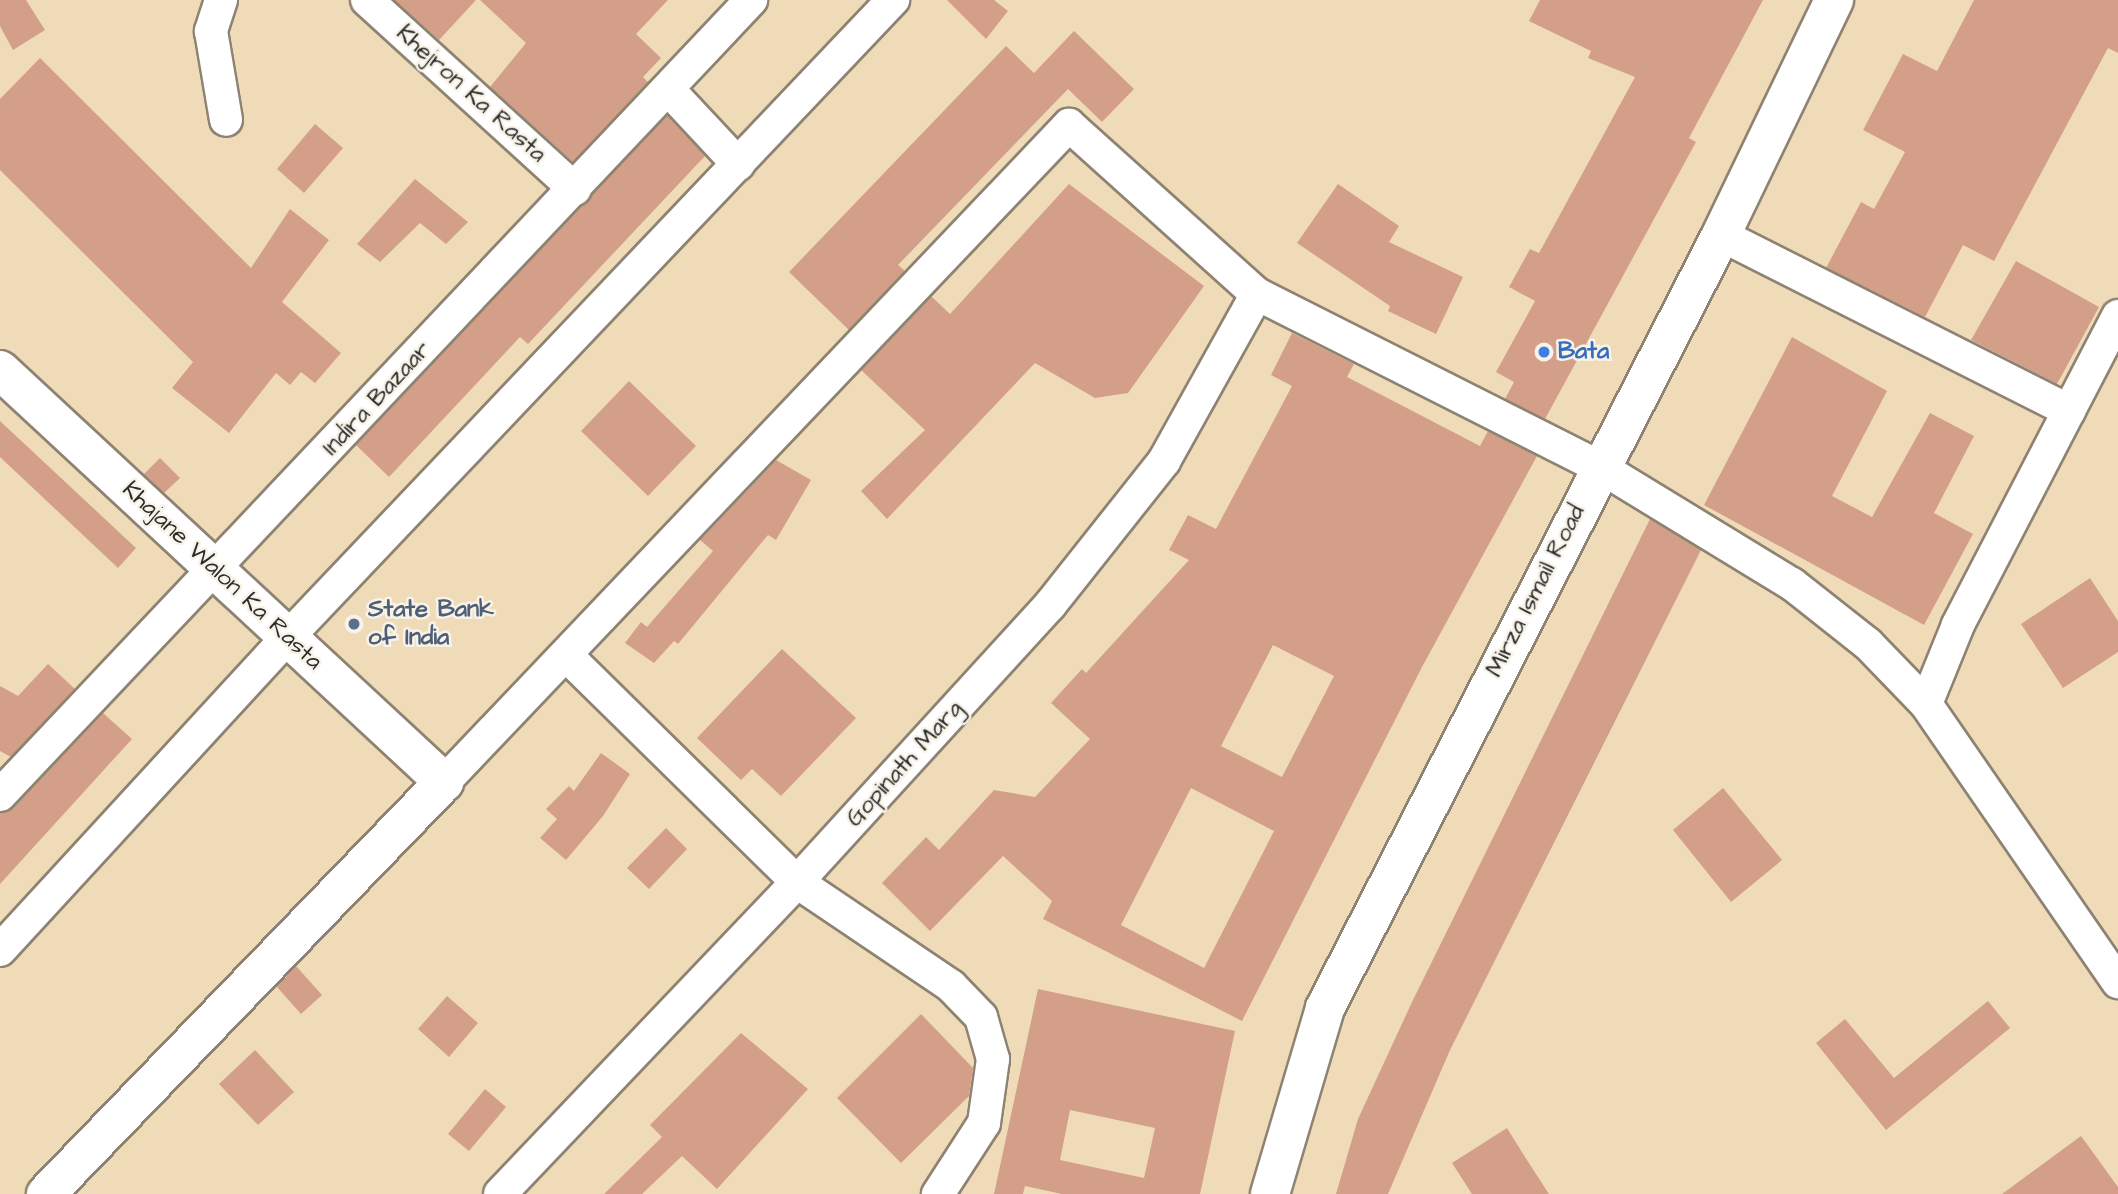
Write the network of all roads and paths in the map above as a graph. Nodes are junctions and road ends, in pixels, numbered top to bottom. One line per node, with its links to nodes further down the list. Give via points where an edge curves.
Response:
1 (221, 0): 7 (street, via 211,31)
2 (367, 0): 9 (street, Khejron Ka Rasta)
3 (751, 0): 6 (street, Indira Bazaar)
4 (893, 0): 8 (street)
5 (1834, 0): 10 (main road, Mirza Ismail Road)
6 (668, 89): 8 (street); 9 (street, Indira Bazaar)
7 (226, 120)
8 (738, 164): 17 (street)
9 (575, 189): 16 (street, Indira Bazaar)
10 (1721, 234): 14 (street); 15 (main road, Mirza Ismail Road)
11 (1257, 294): 15 (street); 18 (street, via 1069,125); 22 (street, Gopinath Marg, via 1156,472 1050,605)
12 (2118, 316): 14 (street)
13 (0, 370): 16 (main road, Khajane Walon Ka Rasta)
14 (2069, 411): 19 (street, via 1958,625)
15 (1600, 467): 19 (street, via 1792,584 1868,644); 28 (main road, Mirza Ismail Road, via 1325,1008)
16 (216, 569): 17 (main road, Khajane Walon Ka Rasta); 21 (street, Indira Bazaar)
17 (288, 637): 20 (main road, Khajane Walon Ka Rasta); 23 (street)
18 (566, 655): 20 (street); 22 (street)
19 (1926, 704): 24 (street)
20 (444, 782): 25 (main road)
21 (0, 795)
22 (797, 882): 26 (street, Gopinath Marg); 27 (street, via 951,986 981,1017 993,1059 984,1123)
23 (0, 950)
24 (2118, 982)
25 (46, 1194)
26 (500, 1194)
27 (939, 1194)
28 (1270, 1194)

